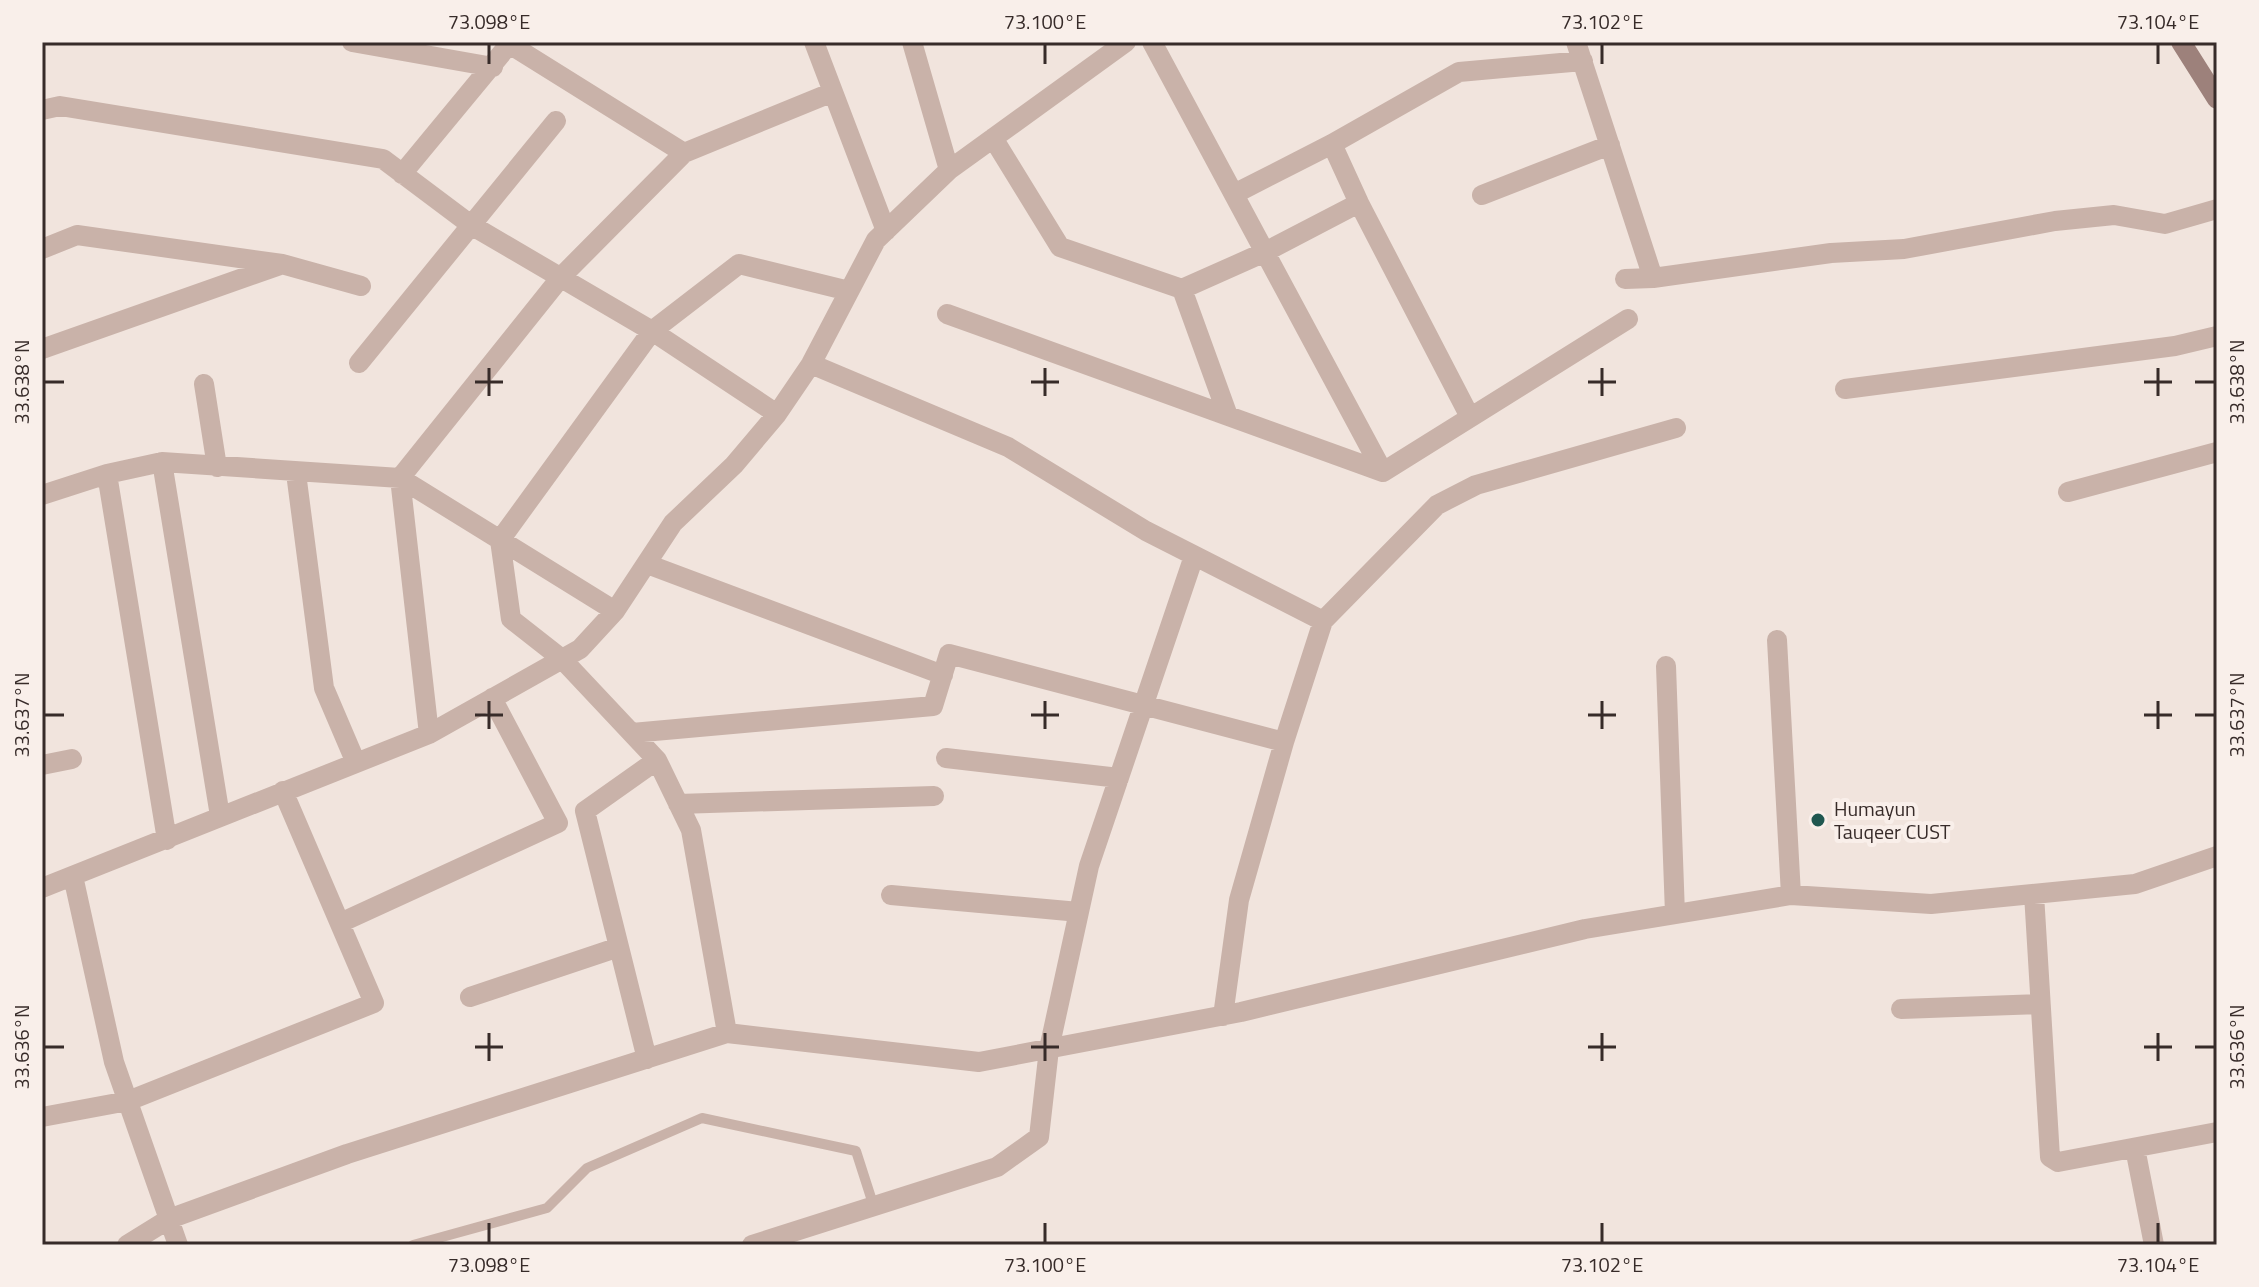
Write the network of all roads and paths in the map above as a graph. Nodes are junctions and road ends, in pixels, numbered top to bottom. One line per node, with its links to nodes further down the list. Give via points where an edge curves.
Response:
1 (352, 42): 9 (street)
2 (814, 42): 10 (street)
3 (912, 42): 18 (street)
4 (1126, 42): 14 (street)
5 (1152, 42): 20 (street)
6 (2181, 42): 11 (street)
7 (511, 43): 9 (street); 17 (street)
8 (1579, 51): 15 (street, via 1459,72); 16 (street)
9 (493, 67): 19 (street)
10 (833, 92): 17 (street); 25 (street)
11 (2217, 99)
12 (42, 110): 19 (street, via 60,106 383,159)
13 (556, 121): 24 (street)
14 (993, 138): 18 (street); 33 (street, via 1060,247)
15 (1332, 144): 20 (street); 22 (street)
16 (1610, 145): 21 (street); 30 (street)
17 (684, 153): 29 (street)
18 (949, 170): 25 (street)
19 (402, 174): 24 (street)
20 (1234, 194): 27 (street)
21 (1482, 195)
22 (1359, 203): 27 (street); 46 (street)
23 (2217, 209): 30 (street, via 2165,224 2114,215 2084,218 1904,249 1831,253)
24 (471, 225): 29 (street); 40 (street)
25 (886, 231): 34 (street)
26 (42, 249): 28 (street, via 77,235)
27 (1265, 252): 33 (street); 51 (street)
28 (282, 264): 32 (street); 39 (street)
29 (561, 277): 37 (street); 54 (street)
30 (1653, 278): 31 (street)
31 (1625, 279)
32 (361, 286)
33 (1182, 289): 45 (street)
34 (849, 291): 37 (street, via 739,264); 41 (street)
35 (947, 314): 45 (street)
36 (1628, 319): 46 (street)
37 (652, 331): 44 (street); 57 (street)
38 (2217, 336): 43 (street)
39 (42, 349)
40 (359, 363)
41 (811, 364): 44 (street); 58 (street, via 1008,447)
42 (204, 384): 50 (street)
43 (1845, 389)
44 (777, 414): 59 (street, via 734,465 673,523)
45 (1228, 416): 51 (street)
46 (1470, 417): 51 (street)
47 (1676, 428): 61 (street, via 1476,485 1437,505)
48 (2217, 452): 55 (street)
49 (162, 462): 50 (street); 53 (street); 80 (street)
50 (217, 467): 52 (street)
51 (1383, 472)
52 (296, 473): 54 (street); 74 (street, via 324,688)
53 (107, 474): 56 (street); 81 (street)
54 (400, 478): 57 (street); 69 (street)
55 (2068, 492)
56 (42, 495)
57 (500, 540): 60 (street); 63 (street, via 511,619)
58 (1194, 556): 61 (street); 67 (street)
59 (647, 564): 60 (street); 65 (street)
60 (615, 611): 63 (street, via 580,649)
61 (1323, 621): 70 (street)
62 (1777, 640): 87 (street)
63 (562, 659): 66 (street); 68 (street)
64 (1666, 666): 89 (street)
65 (943, 675): 67 (street, via 949,654); 68 (street, via 933,706)
66 (492, 698): 69 (street); 90 (street, via 558,823)
67 (1144, 706): 70 (street); 76 (street)
68 (632, 733): 73 (street)
69 (429, 734): 74 (street)
70 (1284, 742): 95 (street, via 1239,900)
71 (946, 758): 76 (street)
72 (72, 759): 75 (street)
73 (657, 760): 79 (street); 91 (street, via 585,811)
74 (356, 763): 77 (street)
75 (42, 765)
76 (1119, 778): 88 (street)
77 (283, 791): 80 (street); 90 (street)
78 (934, 796): 79 (street)
79 (678, 804): 96 (street, via 691,830)
80 (220, 816): 81 (street)
81 (167, 840): 83 (street)
82 (2217, 856): 85 (street, via 2135,884)
83 (73, 876): 84 (street); 99 (street, via 114,1062)
84 (42, 888)
85 (2034, 894): 87 (street, via 1931,904); 93 (street)
86 (891, 895): 88 (street)
87 (1791, 895): 89 (street)
88 (1079, 912): 97 (street)
89 (1675, 914): 95 (street, via 1585,929)
90 (340, 923): 99 (street, via 374,1003)
91 (619, 947): 92 (street); 98 (street)
92 (470, 997)
93 (2040, 1004): 94 (street); 102 (street, via 2050,1157 2058,1162)
94 (1901, 1009)
95 (1223, 1016): 97 (street)
96 (727, 1033): 97 (street, via 979,1062); 98 (street)
97 (1049, 1049): 103 (street, via 1039,1137 997,1167)
98 (647, 1059): 104 (street, via 347,1154)
99 (128, 1101): 100 (street); 104 (street)
100 (42, 1117)
101 (2217, 1132): 102 (street)
102 (2135, 1148): 109 (street)
103 (874, 1207): 107 (lane, via 856,1151 702,1118 587,1168 547,1208); 108 (street)
104 (169, 1219): 105 (street); 106 (street)
105 (127, 1245)
106 (178, 1245)
107 (413, 1245)
108 (752, 1245)
109 (2154, 1245)

